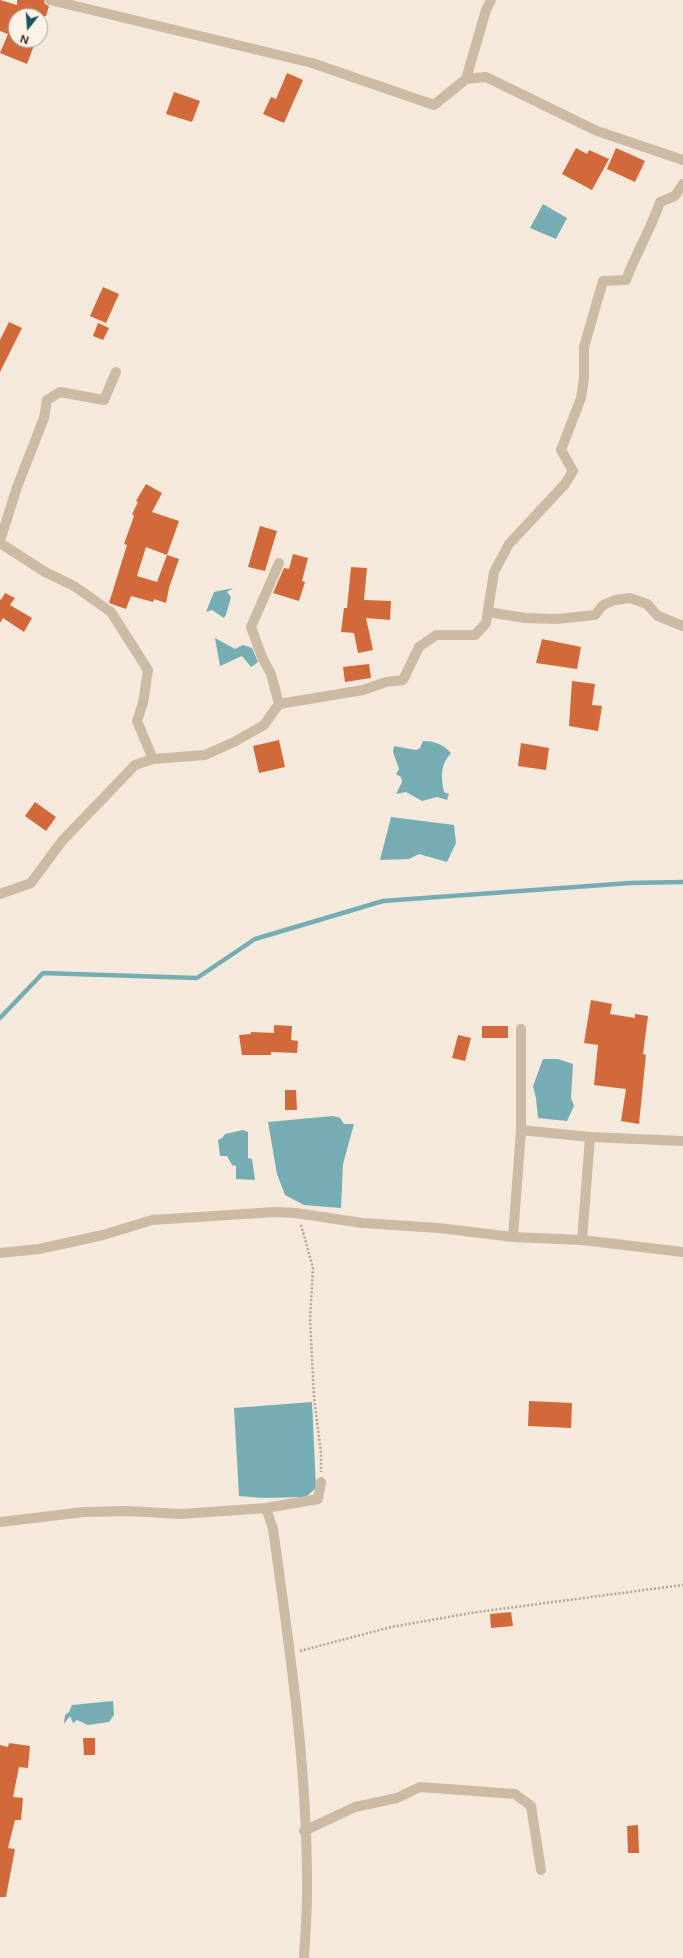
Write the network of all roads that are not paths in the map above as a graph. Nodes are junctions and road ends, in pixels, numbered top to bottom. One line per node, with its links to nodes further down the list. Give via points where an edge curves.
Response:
1 (50, 0): 3 (street, via 312,63 434,105)
2 (491, 0): 3 (street)
3 (466, 79): 4 (street, via 486,77 597,131)
4 (683, 160)
5 (683, 184): 9 (street, via 675,196 660,202 652,226 635,254 626,280 603,281 584,347 581,398 560,450 573,471 509,544 494,572)
6 (116, 372): 7 (street, via 104,400 60,392 47,400 44,418 17,487)
7 (0, 542): 12 (street, via 45,572 74,586 111,612 148,670 137,721)
8 (279, 563): 11 (street, via 251,626 271,674)
9 (488, 612): 10 (street, via 525,618 557,619 596,615 603,605 630,598 647,604 658,616); 11 (street, via 486,623 475,635 436,635 419,647 403,680 386,682 363,690)
10 (683, 626)
11 (279, 704): 12 (street, via 264,725 205,755)
12 (153, 759): 13 (street, via 135,765 62,840 31,883)
13 (0, 894)
14 (521, 1029): 15 (street)
15 (521, 1130): 16 (street); 18 (street)
16 (590, 1137): 17 (street); 19 (street)
17 (683, 1141)
18 (513, 1237): 19 (street); 20 (street, via 275,1212 152,1220 46,1248)
19 (582, 1240): 21 (street)
20 (0, 1252)
21 (683, 1252)
22 (321, 1482): 23 (street, via 318,1499)
23 (266, 1508): 24 (street, via 181,1514 84,1512); 25 (street, via 273,1529 296,1696)
24 (0, 1522)
25 (304, 1831): 26 (street, via 355,1807 397,1798 420,1787 515,1794 531,1806); 27 (street, via 307,1894)
26 (541, 1870)
27 (304, 1958)

